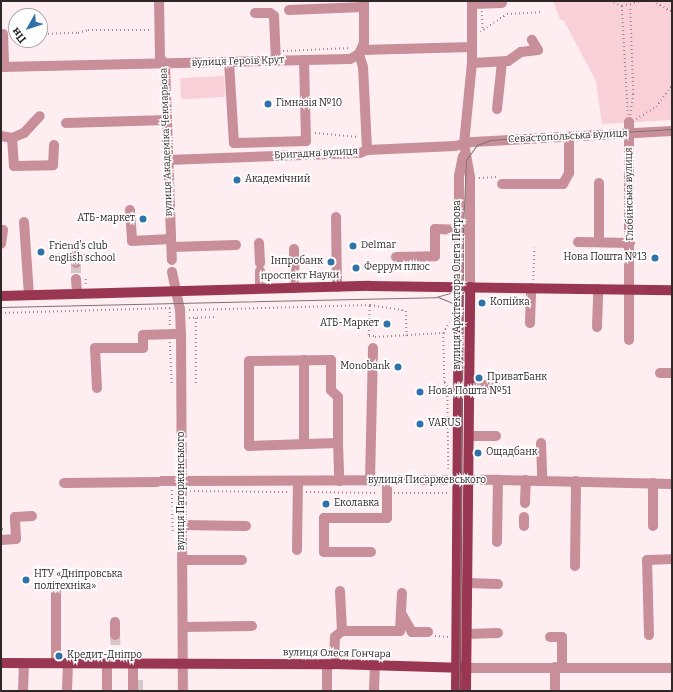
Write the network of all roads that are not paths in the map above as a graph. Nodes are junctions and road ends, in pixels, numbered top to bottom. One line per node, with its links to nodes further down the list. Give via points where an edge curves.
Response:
1 (159, 1): 16 (street, вулиця Академіка Чекмарьова, via 160,58)
2 (476, 3): 3 (street); 9 (street, вулиця Архітектора Олега Петрова)
3 (502, 3)
4 (364, 4): 5 (street); 10 (street)
5 (289, 10)
6 (255, 13): 11 (street, via 270,13 274,16)
7 (3, 34): 17 (street)
8 (532, 40): 14 (street, via 538,50 521,52)
9 (472, 47): 10 (street, вулиця Героїв Крут); 15 (street, вулиця Архітектора Олега Петрова)
10 (362, 49): 12 (street, вулиця Героїв Крут, via 350,59); 30 (street)
11 (276, 56): 12 (street, вулиця Героїв Крут); 13 (street, вулиця Героїв Крут)
12 (304, 60): 13 (street, via 306,141 234,143)
13 (229, 62): 16 (street, вулиця Героїв Крут)
14 (502, 62): 15 (street); 18 (street)
15 (472, 63): 29 (street, вулиця Архітектора Олега Петрова)
16 (166, 64): 17 (street, вулиця Героїв Крут); 20 (street, вулиця Академіка Чекмарьова)
17 (2, 67)
18 (497, 110)
19 (40, 116): 27 (street, via 24,133)
20 (167, 120): 22 (street); 31 (street, вулиця Академіка Чекмарьова)
21 (629, 122): 24 (street, Глобинська вулиця)
22 (66, 123)
23 (672, 131): 24 (street, Севастопольська вулиця)
24 (629, 133): 26 (street, Севастопольська вулиця); 43 (street, Глобинська вулиця)
25 (1, 136): 27 (street)
26 (569, 137): 29 (street, Севастопольська вулиця); 33 (street, via 569,173 562,184)
27 (12, 138): 28 (street, via 14,166 54,165)
28 (54, 145)
29 (464, 149): 30 (street, Бригадна вулиця); 38 (street, вулиця Архітектора Олега Петрова, via 470,176)
30 (367, 150): 31 (street, Бригадна вулиця, via 360,153)
31 (168, 160): 41 (street, вулиця Академіка Чекмарьова)
32 (599, 183): 40 (street)
33 (502, 184)
34 (130, 210): 41 (street, via 132,241)
35 (336, 217): 53 (street)
36 (24, 222): 63 (street)
37 (1, 230): 44 (street)
38 (464, 230): 47 (street, via 435,229 435,256); 52 (street); 54 (street, вулиця Архітектора Олега Петрова)
39 (578, 242): 40 (street)
40 (599, 242): 43 (street)
41 (172, 243): 45 (street); 48 (street, вулиця Академіка Чекмарьова)
42 (259, 243): 55 (street)
43 (630, 243): 59 (street, Глобинська вулиця)
44 (1, 244)
45 (236, 245)
46 (297, 248): 56 (street)
47 (396, 257)
48 (172, 260)
49 (172, 272): 61 (street)
50 (300, 276): 56 (street)
51 (76, 279): 62 (street)
52 (459, 286): 53 (main road, проспект Науки); 54 (main road, проспект Науки); 88 (main road, вулиця Архітектора Олега Петрова)
53 (338, 287): 56 (main road, проспект Науки)
54 (470, 287): 57 (main road, проспект Науки); 73 (main road, вулиця Архітектора Олега Петрова)
55 (260, 288): 56 (main road, проспект Науки); 61 (main road, проспект Науки)
56 (298, 288)
57 (532, 288): 58 (main road, проспект Науки); 65 (street)
58 (598, 289): 59 (main road, проспект Науки); 66 (street)
59 (631, 290): 60 (main road, проспект Науки); 68 (street, Глобинська вулиця)
60 (672, 290)
61 (176, 291): 62 (main road, проспект Науки); 67 (street, вулиця Паторжинського, via 182,312)
62 (77, 294): 63 (main road, проспект Науки)
63 (29, 295): 64 (main road, проспект Науки)
64 (1, 296)
65 (530, 323)
66 (598, 328)
67 (181, 334): 75 (street, via 143,335 143,348 95,348); 94 (street, вулиця Паторжинського)
68 (629, 340)
69 (373, 348): 86 (street)
70 (304, 360): 79 (street); 79 (street, via 249,362 249,446); 80 (street, via 332,360 331,390 338,397)
71 (660, 373): 72 (street)
72 (672, 373)
73 (469, 385): 74 (street); 76 (main road, вулиця Архітектора Олега Петрова)
74 (493, 385)
75 (97, 388)
76 (469, 436): 77 (street); 89 (main road, вулиця Архітектора Олега Петрова)
77 (496, 436)
78 (541, 443): 83 (street)
79 (304, 444): 80 (street)
80 (338, 444): 85 (street)
81 (498, 480): 82 (street, вулиця Писаржевського); 89 (street, вулиця Писаржевського); 101 (street)
82 (526, 480): 83 (street, вулиця Писаржевського); 95 (street)
83 (542, 480): 90 (street, вулиця Писаржевського)
84 (298, 481): 85 (street, вулиця Писаржевського); 94 (street, вулиця Писаржевського); 102 (street)
85 (339, 481): 86 (street, вулиця Писаржевського)
86 (370, 481): 87 (street, вулиця Писаржевського)
87 (388, 481): 88 (street, вулиця Писаржевського); 103 (street, via 387,518 324,518 324,552)
88 (458, 481): 89 (street, вулиця Писаржевського); 134 (main road, вулиця Архітектора Олега Петрова, via 457,636)
89 (469, 481): 108 (main road, вулиця Архітектора Олега Петрова)
90 (576, 481): 92 (street, вулиця Писаржевського); 107 (street)
91 (64, 483): 94 (street, вулиця Писаржевського, via 160,482)
92 (653, 483): 93 (street, вулиця Писаржевського); 99 (street)
93 (672, 484)
94 (181, 486): 97 (street, вулиця Паторжинського)
95 (525, 504)
96 (32, 516): 100 (street, via 15,517 16,539)
97 (182, 525): 98 (street); 105 (street, вулиця Паторжинського)
98 (246, 526)
99 (653, 526)
100 (1, 540)
101 (497, 542)
102 (297, 550)
103 (371, 552)
104 (672, 559): 122 (street, via 647,560)
105 (182, 560): 106 (street); 116 (street, вулиця Паторжинського)
106 (242, 560)
107 (575, 566)
108 (468, 583): 109 (street); 120 (main road, вулиця Архітектора Олега Петрова)
109 (498, 584)
110 (56, 586): 127 (street)
111 (340, 591): 117 (street)
112 (402, 593): 113 (street)
113 (401, 613): 117 (street, via 400,631); 118 (street, via 412,632)
114 (115, 622): 121 (street)
115 (252, 626): 116 (street)
116 (184, 627): 131 (street, вулиця Паторжинського)
117 (342, 631): 130 (street, via 334,637)
118 (428, 632)
119 (498, 633): 120 (street)
120 (467, 634): 134 (main road, вулиця Архітектора Олега Петрова)
121 (116, 635)
122 (649, 635)
123 (550, 637): 133 (street, via 562,637)
124 (113, 661): 128 (main road, вулиця Олеся Гончара); 129 (main road, вулиця Олеся Гончара); 140 (street)
125 (1, 663): 126 (main road, вулиця Олеся Гончара)
126 (24, 663): 127 (main road, вулиця Олеся Гончара); 138 (street)
127 (56, 664): 128 (main road, вулиця Олеся Гончара)
128 (68, 664): 139 (street)
129 (135, 664): 131 (main road, вулиця Олеся Гончара); 136 (street); 137 (street)
130 (331, 664): 131 (main road, вулиця Олеся Гончара); 132 (main road, вулиця Олеся Гончара); 142 (street)
131 (183, 665): 141 (street, вулиця Паторжинського)
132 (375, 667): 134 (main road, вулиця Олеся Гончара); 143 (street)
133 (559, 667): 134 (street, вулиця Олеся Гончара); 135 (street, вулиця Олеся Гончара); 146 (street)
134 (462, 668): 144 (main road, вулиця Архітектора Олега Петрова); 145 (main road, вулиця Архітектора Олега Петрова)
135 (672, 668)
136 (138, 677)
137 (136, 690)
138 (23, 691)
139 (67, 691)
140 (107, 691)
141 (183, 691)
142 (327, 691)
143 (374, 691)
144 (456, 691)
145 (466, 691)
146 (555, 691)

